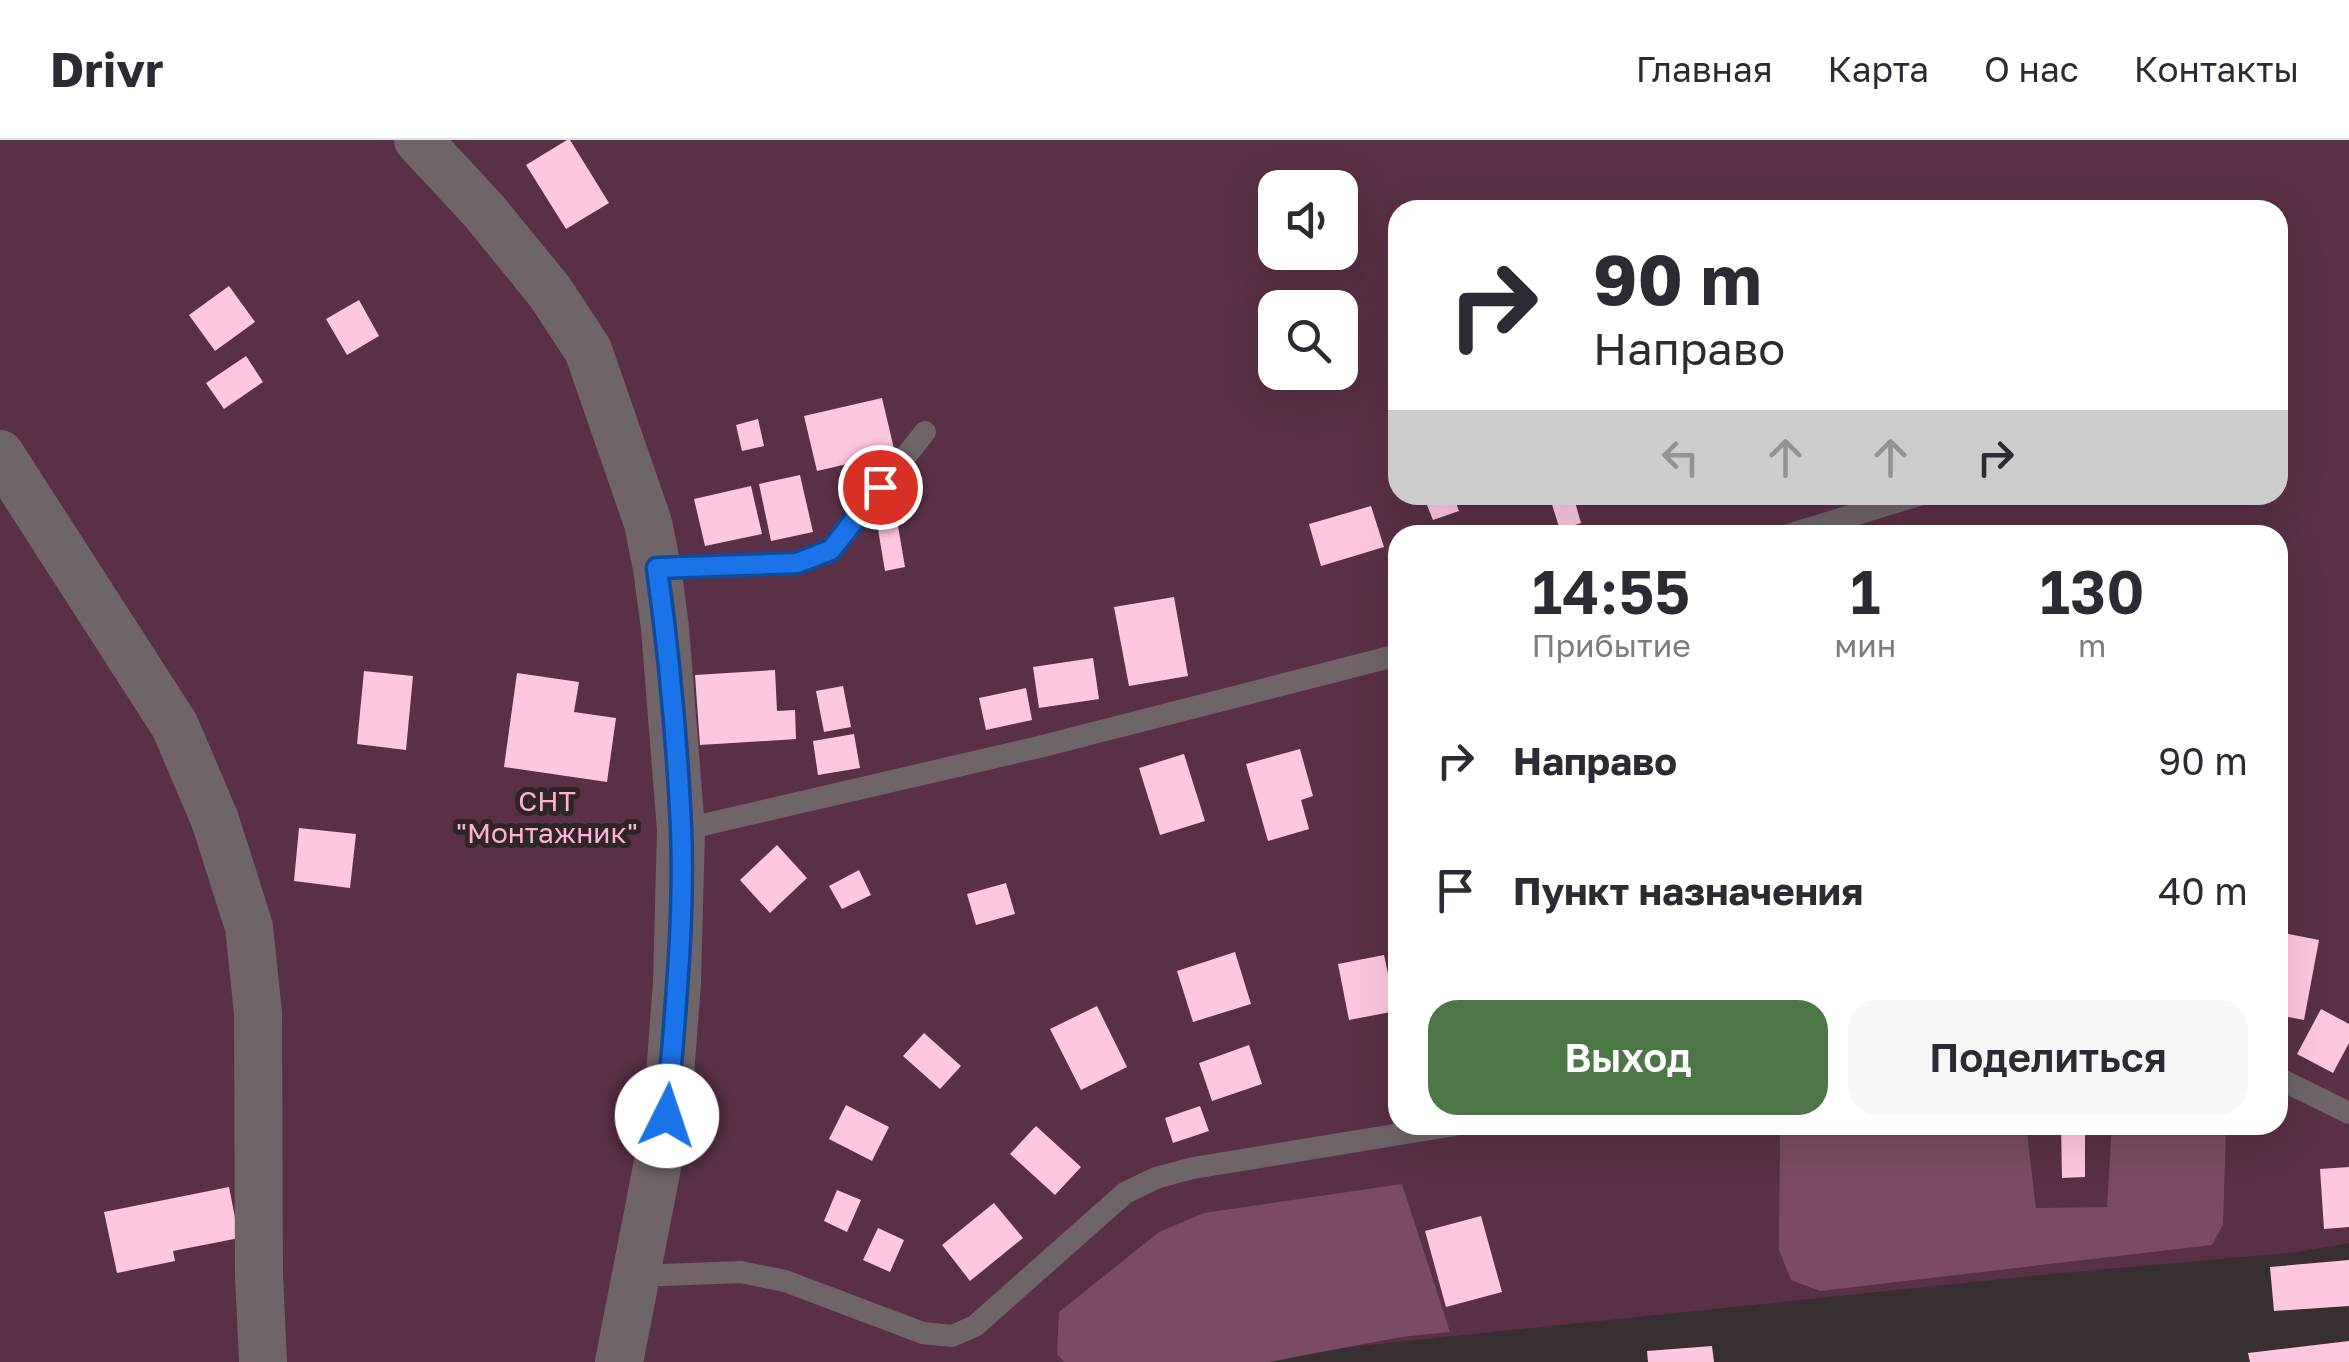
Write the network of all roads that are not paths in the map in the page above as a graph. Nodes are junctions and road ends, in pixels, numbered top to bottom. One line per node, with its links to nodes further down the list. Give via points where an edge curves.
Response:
1 (418, 140): 6 (street, via 550,292 588,350)
2 (925, 432): 6 (lane, via 831,550 797,563)
3 (0, 454): 13 (street, via 176,726 249,926 258,1013)
4 (1886, 505): 5 (lane)
5 (1821, 525)
6 (657, 568): 8 (street)
7 (1388, 658): 8 (lane, via 1040,748)
8 (681, 830): 12 (street, via 667,1116)
9 (2288, 1083): 10 (lane)
10 (2349, 1113)
11 (1394, 1135): 12 (lane, via 1156,1178 1126,1193 975,1326 952,1336 923,1334 785,1281 740,1272)
12 (637, 1276): 14 (street)
13 (263, 1362)
14 (619, 1362)

